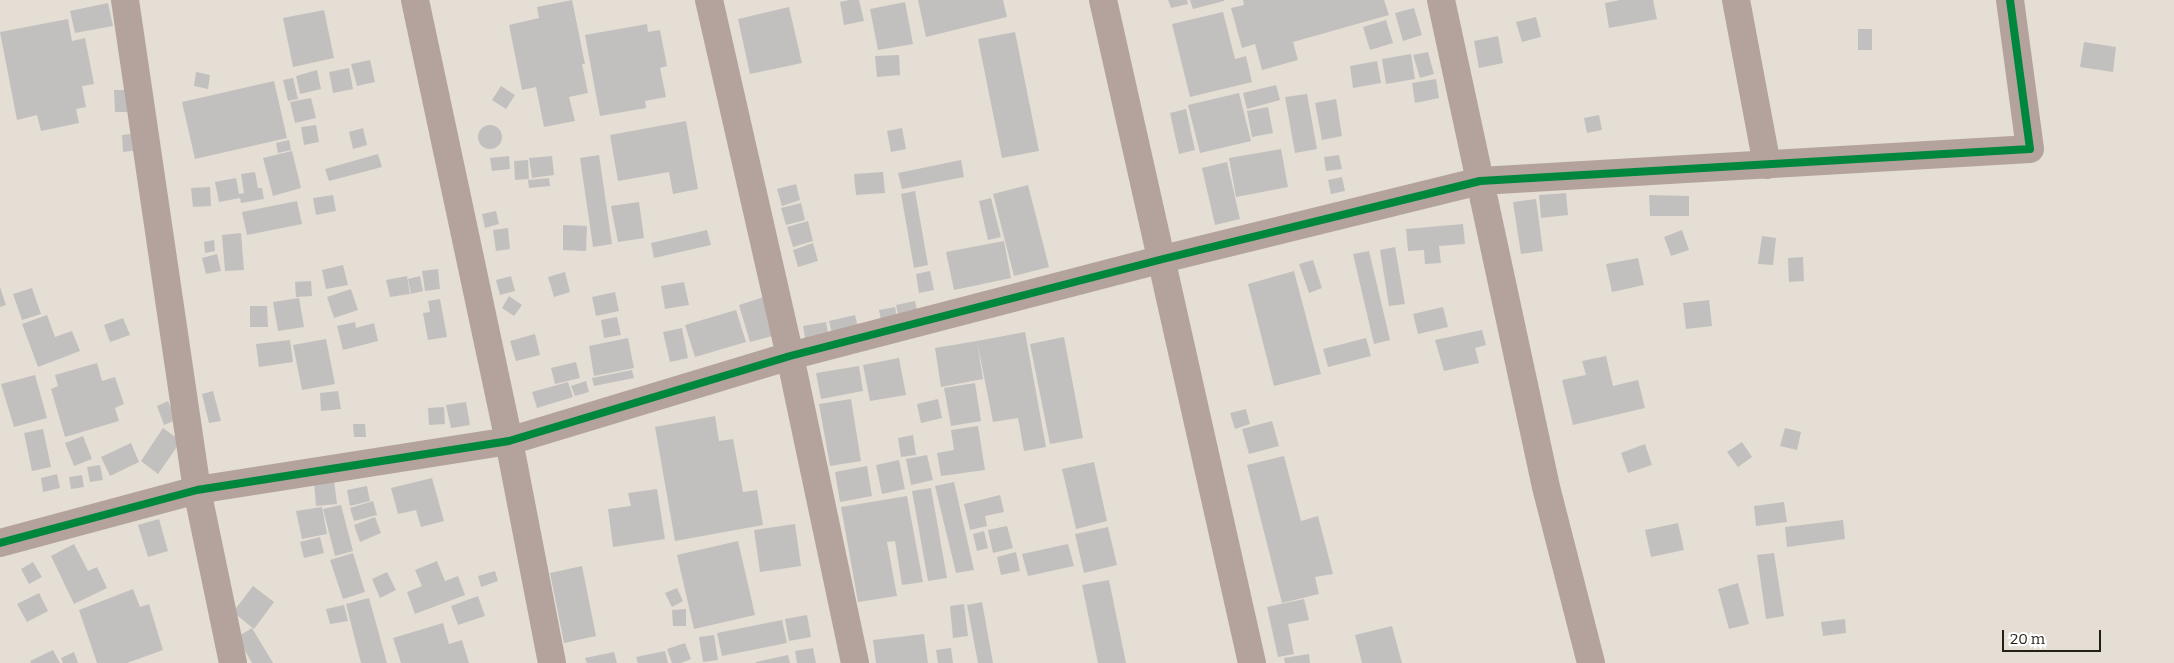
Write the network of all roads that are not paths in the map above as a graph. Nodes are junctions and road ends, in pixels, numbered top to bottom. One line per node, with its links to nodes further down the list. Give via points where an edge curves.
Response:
1 (125, 0): 13 (street)
2 (415, 0): 12 (street)
3 (709, 0): 11 (street)
4 (1103, 0): 10 (street)
5 (1441, 0): 9 (street)
6 (1736, 0): 8 (street)
7 (2010, 0): 8 (street, via 2030,149)
8 (1767, 165): 9 (street)
9 (1480, 181): 10 (street); 19 (street, via 1546,486)
10 (1163, 259): 11 (street); 18 (street)
11 (790, 356): 12 (street); 17 (street)
12 (509, 441): 13 (street); 16 (street)
13 (197, 490): 14 (street); 15 (street)
14 (0, 543)
15 (234, 663)
16 (552, 663)
17 (855, 663)
18 (1252, 663)
19 (1591, 663)

